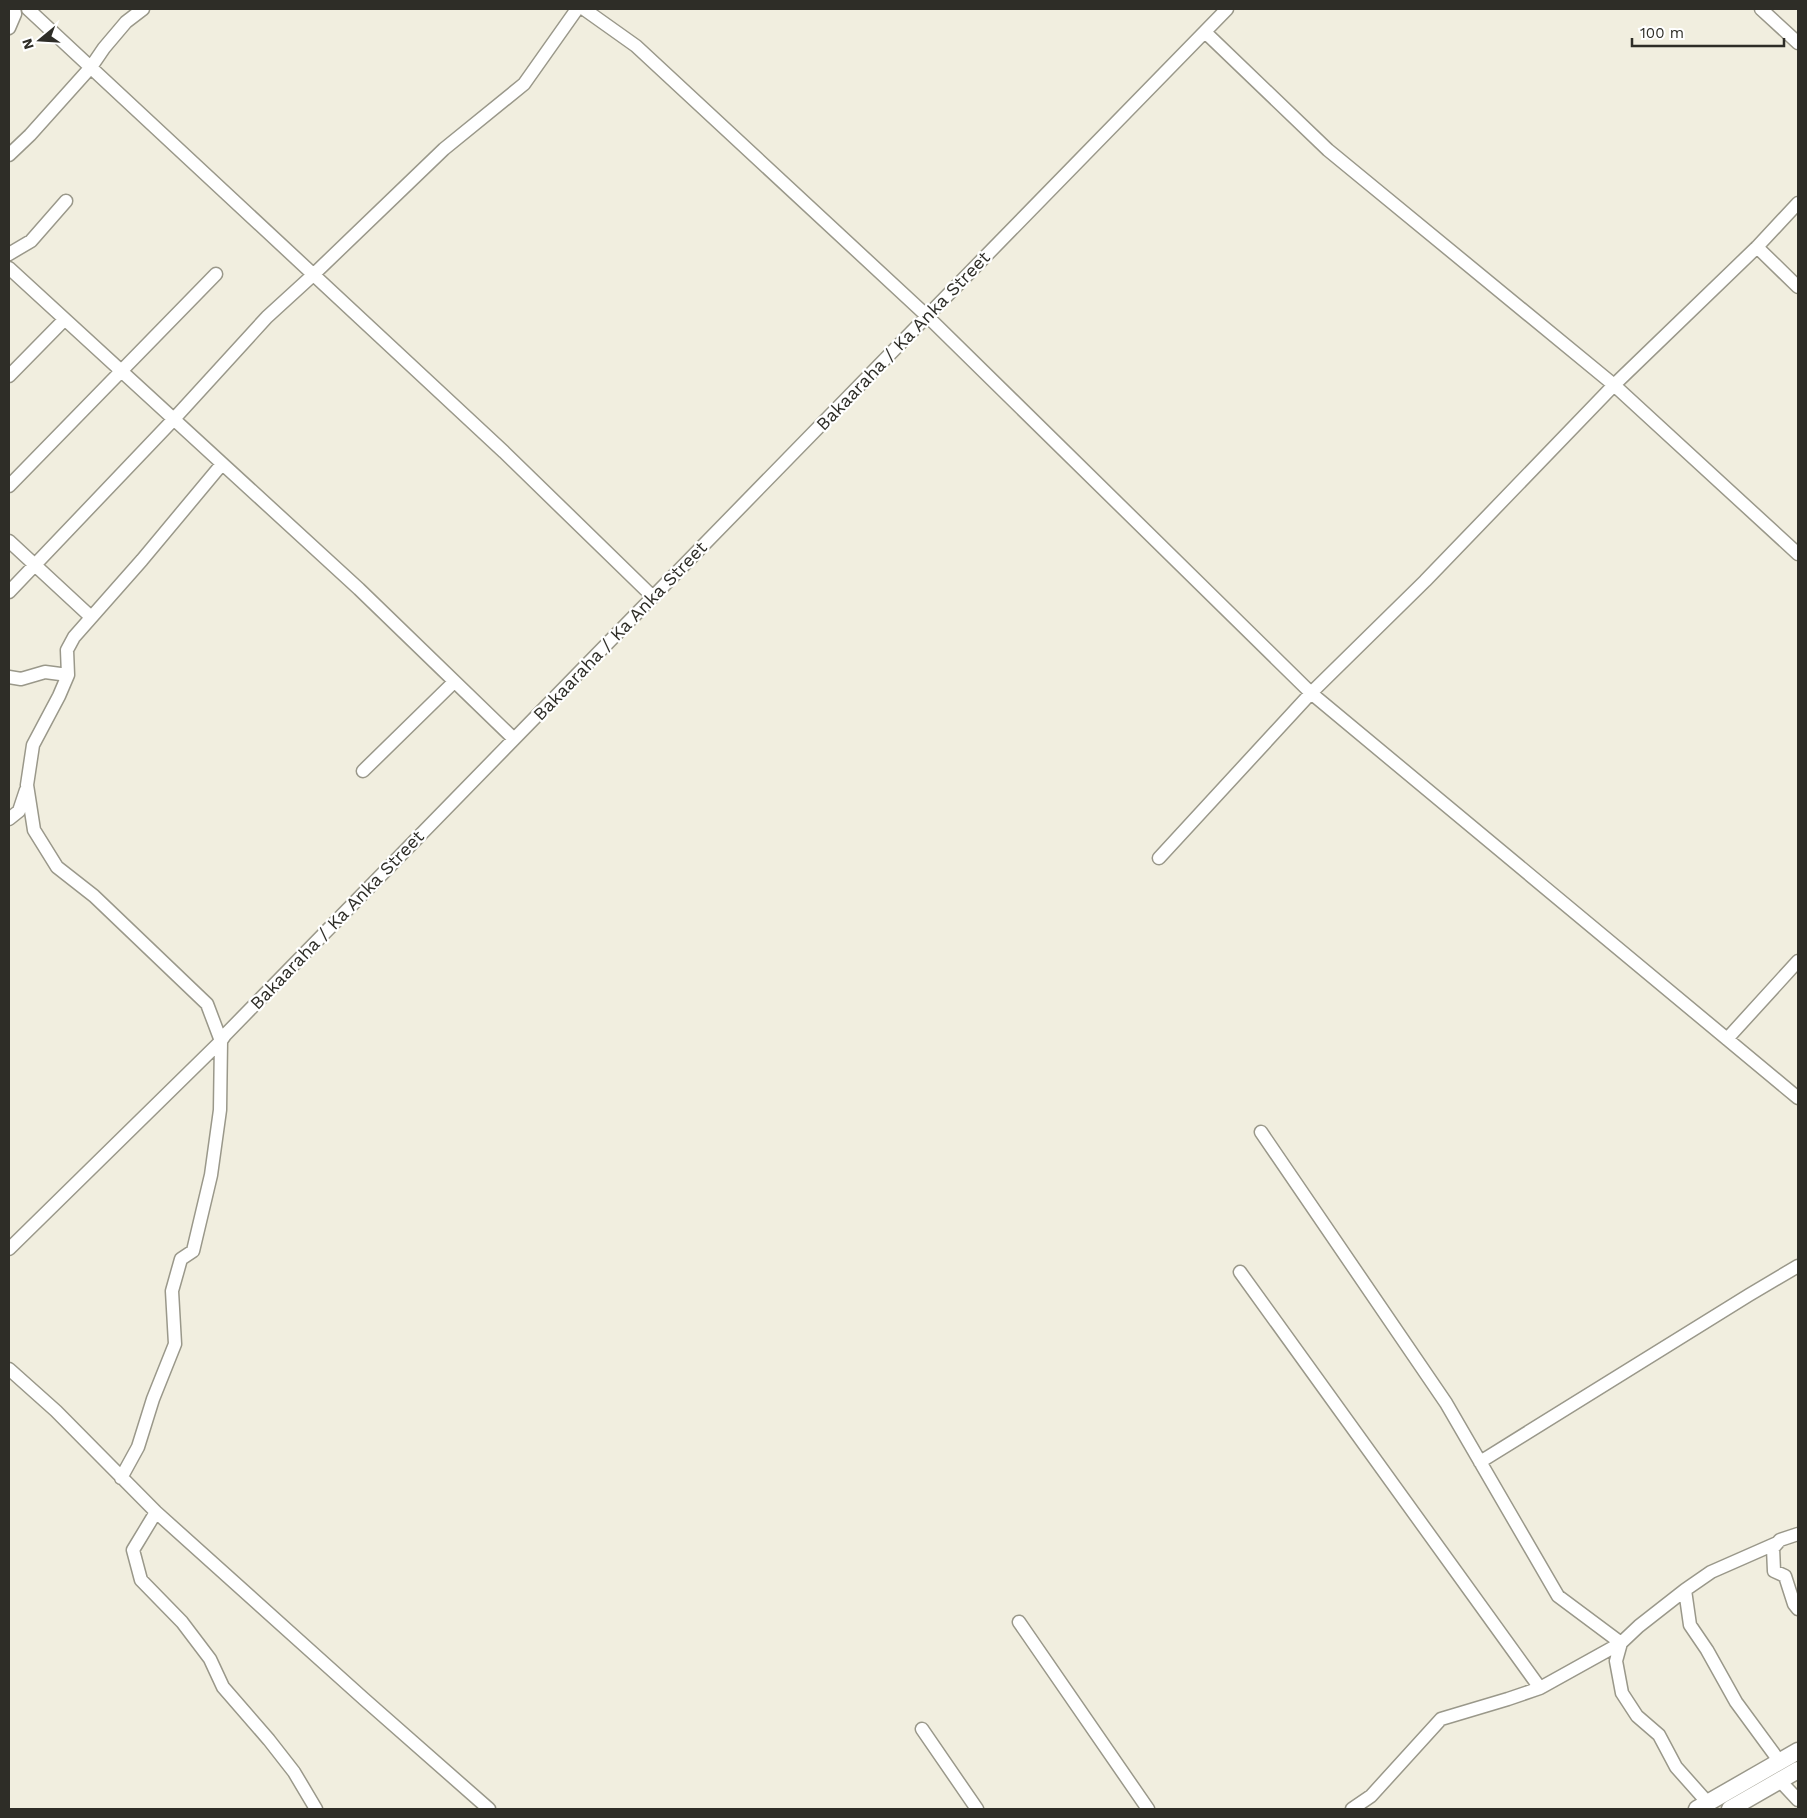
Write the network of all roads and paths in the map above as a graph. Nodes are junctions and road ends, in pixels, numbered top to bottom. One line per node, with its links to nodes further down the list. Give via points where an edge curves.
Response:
1 (14, 9): 8 (street)
2 (28, 9): 11 (street)
3 (143, 9): 11 (street, via 126,22)
4 (577, 9): 19 (street, via 524,84 444,149)
5 (584, 9): 21 (street, via 636,46)
6 (1227, 9): 9 (street, Bakaaraha / Ka Anka Street)
7 (1761, 9): 10 (street)
8 (9, 28)
9 (1205, 32): 21 (street, Bakaaraha / Ka Anka Street); 25 (street, via 1328,150)
10 (1798, 43)
11 (91, 68): 12 (street); 19 (street)
12 (9, 155)
13 (66, 201): 16 (street, via 31,241)
14 (1798, 204): 15 (street)
15 (1756, 247): 20 (street); 25 (street)
16 (9, 254)
17 (9, 268): 22 (street)
18 (216, 274): 23 (street)
19 (314, 275): 26 (street, via 266,317); 33 (street, via 504,452)
20 (1798, 287)
21 (927, 316): 33 (street, Bakaaraha / Ka Anka Street); 38 (street)
22 (64, 320): 23 (street); 24 (street)
23 (120, 371): 26 (street); 28 (street)
24 (9, 376)
25 (1614, 385): 30 (street); 38 (street, via 1425,581)
26 (173, 420): 27 (street); 31 (street)
27 (222, 464): 34 (street); 37 (street, via 359,589)
28 (9, 486)
29 (9, 541): 31 (street)
30 (1798, 554)
31 (34, 565): 32 (street); 34 (street)
32 (9, 592)
33 (653, 597): 39 (street, Bakaaraha / Ka Anka Street)
34 (91, 617): 35 (street, via 67,650)
35 (68, 675): 36 (street, via 45,672 21,679); 41 (street, via 33,745)
36 (9, 676)
37 (454, 682): 39 (street); 40 (street)
38 (1311, 693): 43 (street); 45 (street)
39 (514, 739): 46 (street, Bakaaraha / Ka Anka Street)
40 (362, 771)
41 (27, 785): 42 (street, via 19,811); 46 (street, via 34,830 57,867 94,896 207,1004)
42 (9, 819)
43 (1159, 858)
44 (1798, 962): 45 (street)
45 (1727, 1038): 47 (street)
46 (221, 1041): 49 (street, Bakaaraha / Ka Anka Street); 54 (street, via 220,1110 211,1175 193,1250 181,1259 172,1291 175,1344 152,1398 138,1447)
47 (1798, 1098)
48 (1261, 1132): 53 (street, via 1446,1403)
49 (9, 1249)
50 (1798, 1266): 53 (street)
51 (1240, 1272): 62 (street)
52 (9, 1369): 54 (street, via 56,1411)
53 (1480, 1462): 61 (street, via 1558,1596)
54 (121, 1478): 55 (street)
55 (156, 1512): 70 (street, via 133,1550 141,1580 182,1622 210,1659 223,1687 294,1772); 71 (street)
56 (1798, 1534): 57 (street)
57 (1777, 1543): 58 (street, via 1712,1572); 59 (street, via 1773,1548 1774,1572 1785,1576)
58 (1685, 1590): 61 (street); 65 (street, via 1690,1626 1736,1702)
59 (1798, 1609)
60 (1019, 1622): 73 (street)
61 (1621, 1643): 62 (street); 69 (street, via 1616,1661 1622,1693 1637,1716 1659,1735)
62 (1540, 1688): 74 (street, via 1442,1719 1371,1796)
63 (922, 1729): 72 (street)
64 (1798, 1751): 65 (main road)
65 (1780, 1762): 69 (main road)
66 (1798, 1770): 67 (main road)
67 (1780, 1780): 68 (street); 75 (main road)
68 (1798, 1800)
69 (1703, 1806)
70 (316, 1809)
71 (489, 1809)
72 (977, 1809)
73 (1148, 1809)
74 (1352, 1809)
75 (1730, 1809)

